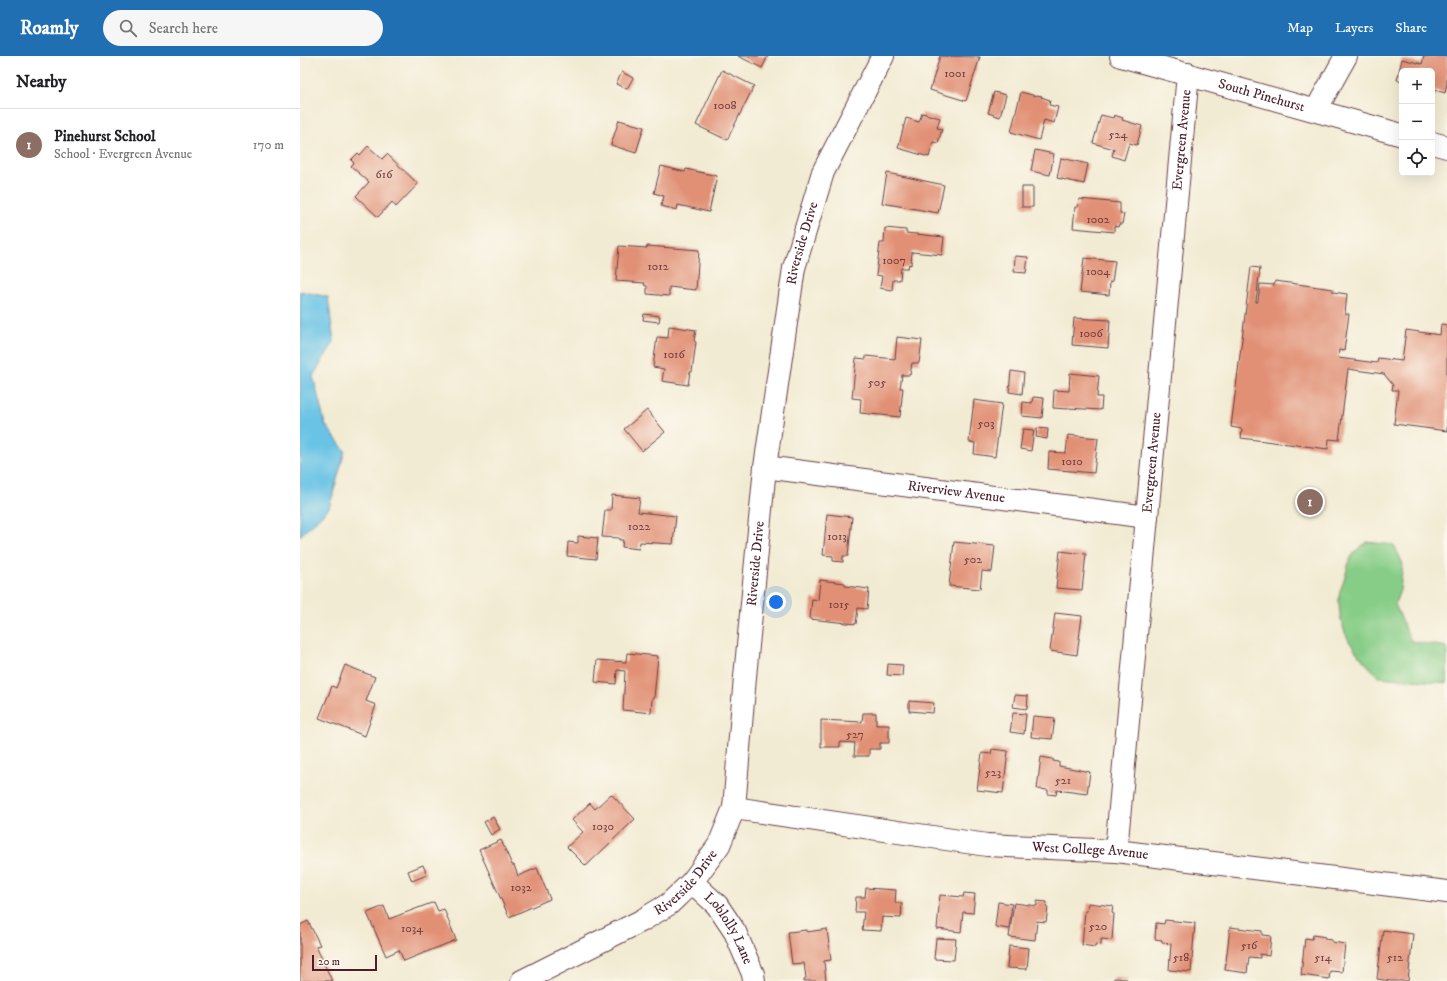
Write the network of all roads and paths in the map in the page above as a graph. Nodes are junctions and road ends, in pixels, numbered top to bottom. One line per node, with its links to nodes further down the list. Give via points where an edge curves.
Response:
1 (883, 56): 9 (street, Riverside Drive, via 823,172 794,268)
2 (1121, 56): 4 (street, South Pinehurst)
3 (1346, 56): 5 (street)
4 (1188, 74): 5 (street, South Pinehurst); 10 (street, Evergreen Avenue)
5 (1316, 110): 6 (street, South Pinehurst)
6 (1399, 133)
7 (1435, 144): 8 (street)
8 (1447, 147)
9 (765, 467): 10 (street, Riverview Avenue); 11 (street, Riverside Drive)
10 (1147, 517): 12 (street, Evergreen Avenue)
11 (734, 808): 12 (street, West College Avenue, via 987,845); 13 (street, Riverside Drive, via 719,845)
12 (1116, 851): 14 (street, West College Avenue)
13 (692, 882): 15 (street, Riverside Drive, via 669,904 641,921); 16 (street, Loblolly Lane, via 717,905 735,932)
14 (1447, 892)
15 (522, 981)
16 (754, 981)

